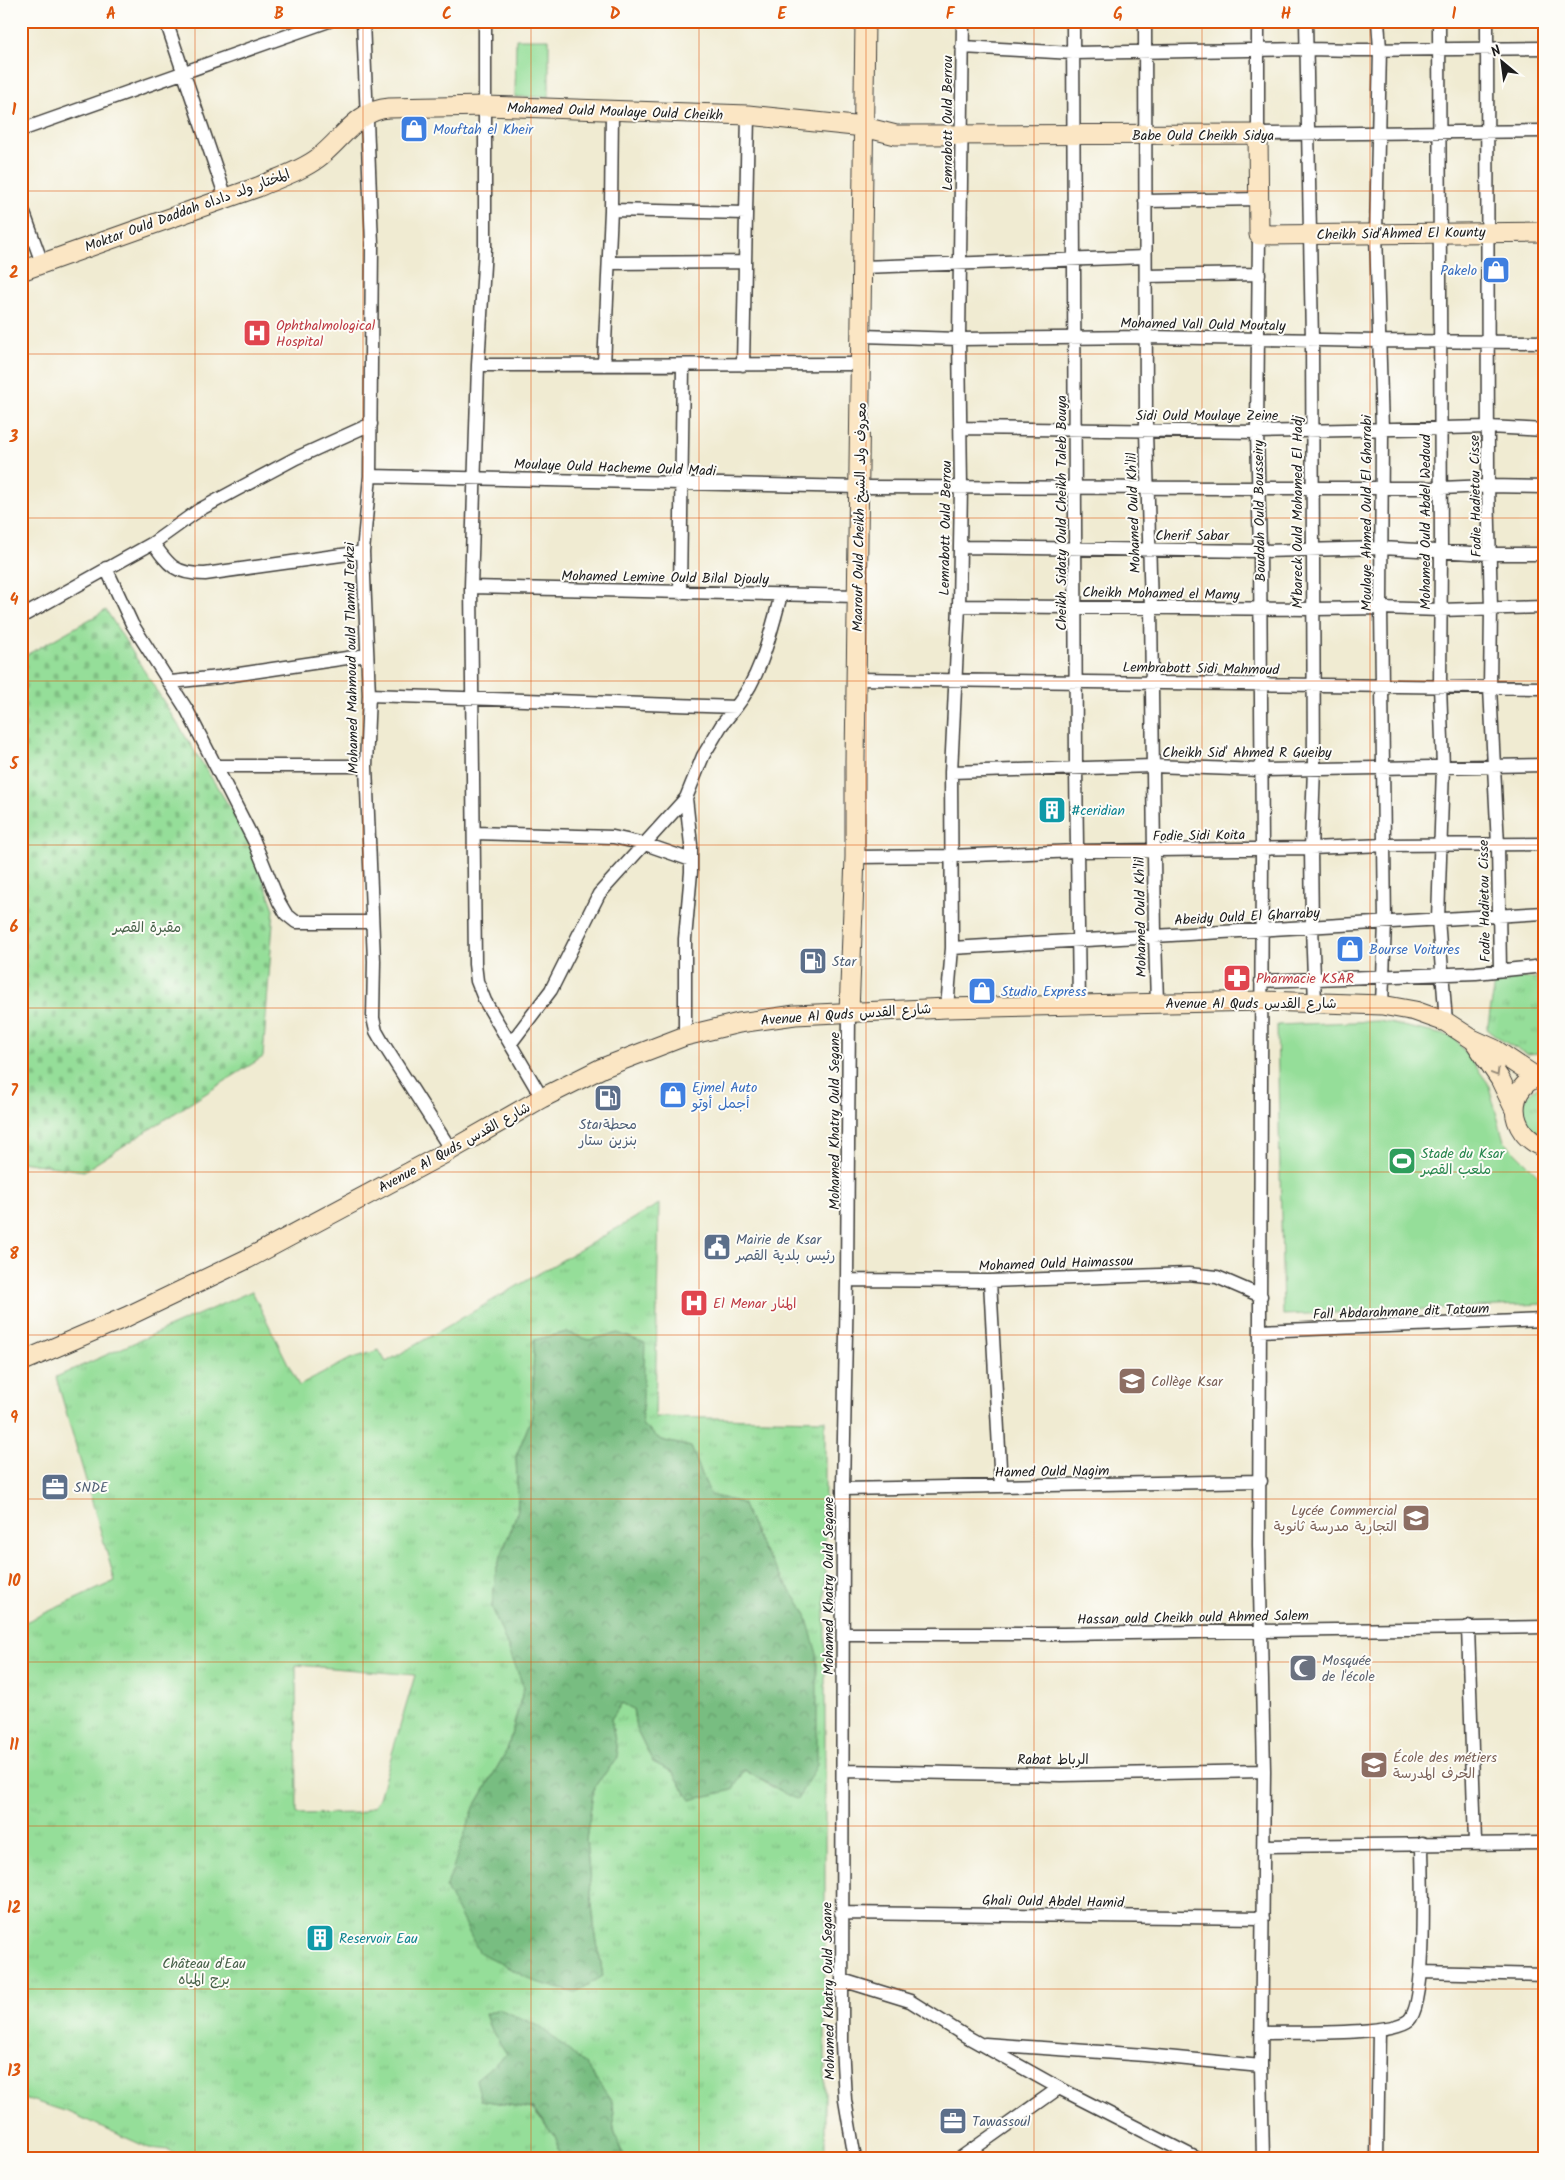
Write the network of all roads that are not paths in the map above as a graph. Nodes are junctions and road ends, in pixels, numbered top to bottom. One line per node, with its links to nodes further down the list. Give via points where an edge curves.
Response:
1 (166, 21): 23 (street)
2 (329, 21): 23 (street)
3 (363, 21): 26 (street, Mohamed Mahmoud ould Tlamid Terkzi)
4 (485, 21): 24 (street)
5 (865, 21): 28 (street, Maarouf Ould Cheikh معروف ولد الشيخ)
6 (963, 21): 14 (street, Lemrabott Ould Berrou)
7 (1073, 21): 22 (street, Cheikh Sidaty Ould Cheikh Taleb Bouya)
8 (1145, 21): 21 (street, Mohamed Ould Kh'lil)
9 (1258, 21): 20 (street, Bouddah Ould Bousseiry)
10 (1306, 21): 15 (street, M'bareck Ould Mohamed El Hadj)
11 (1378, 21): 19 (street, Moulaye Ahmed Ould El Gharrabi)
12 (1439, 21): 18 (street, Mohamed Ould Abdel Wedoud)
13 (1487, 21): 16 (street, Fodie Hadietou Cisse)
14 (962, 47): 22 (street); 34 (street, Lemrabott Ould Berrou)
15 (1307, 48): 19 (street); 20 (street); 37 (street, M'bareck Ould Mohamed El Hadj)
16 (1486, 48): 17 (street); 18 (street); 30 (street, Fodie Hadietou Cisse)
17 (1544, 48)
18 (1439, 49): 19 (street); 31 (street, Mohamed Ould Abdel Wedoud)
19 (1380, 50): 33 (street, Moulaye Ahmed Ould El Gharrabi)
20 (1258, 51): 21 (street); 36 (street, Bouddah Ould Bousseiry)
21 (1146, 52): 22 (street); 35 (street, Mohamed Ould Kh'lil)
22 (1073, 53): 38 (street, Cheikh Sidaty Ould Cheikh Taleb Bouya)
23 (184, 74): 29 (street); 39 (street)
24 (485, 106): 25 (street, Mohamed Ould Moulaye Ould Cheikh); 26 (street, Mohamed Ould Moulaye Ould Cheikh, via 378,109); 72 (street, via 484,248)
25 (612, 111): 27 (street, Mohamed Ould Moulaye Ould Cheikh); 43 (street)
26 (366, 114): 39 (street, Moktar Ould Daddah المختار ولد داداه, via 309,164); 76 (street, Mohamed Mahmoud ould Tlamid Terkzi, via 372,226)
27 (748, 116): 28 (street, Mohamed Ould Moulaye Ould Cheikh); 44 (street)
28 (864, 127): 34 (street, Babe Ould Cheikh Sidya, via 896,135); 57 (street, Maarouf Ould Cheikh معروف ولد الشيخ)
29 (21, 130)
30 (1488, 130): 31 (street, Babe Ould Cheikh Sidya); 32 (street, Babe Ould Cheikh Sidya); 45 (street, Fodie Hadietou Cisse)
31 (1439, 131): 33 (street, Babe Ould Cheikh Sidya); 48 (street, Mohamed Ould Abdel Wedoud)
32 (1544, 131)
33 (1379, 132): 37 (street, Babe Ould Cheikh Sidya); 47 (street, Moulaye Ahmed Ould El Gharrabi)
34 (962, 134): 38 (street, Babe Ould Cheikh Sidya); 55 (street, Lemrabott Ould Berrou)
35 (1146, 134): 36 (street, Babe Ould Cheikh Sidya); 38 (street, Babe Ould Cheikh Sidya); 41 (street, Mohamed Ould Kh'lil)
36 (1258, 134): 37 (street, Babe Ould Cheikh Sidya); 40 (street, Bouddah Ould Bousseiry)
37 (1307, 134): 49 (street, M'bareck Ould Mohamed El Hadj)
38 (1074, 136): 52 (street, Cheikh Sidaty Ould Cheikh Taleb Bouya)
39 (226, 198): 56 (street, Moktar Ould Daddah المختار ولد داداه)
40 (1259, 199): 41 (street); 50 (street, Bouddah Ould Bousseiry)
41 (1145, 201): 51 (street, Mohamed Ould Kh'lil)
42 (21, 205): 56 (street)
43 (611, 210): 44 (street); 53 (street)
44 (746, 213): 54 (street)
45 (1489, 232): 46 (street, Cheikh Sid'Ahmed El Kounty); 48 (street, Cheikh Sid'Ahmed El Kounty); 69 (street, Fodie Hadietou Cisse)
46 (1544, 232)
47 (1376, 233): 48 (street, Cheikh Sid'Ahmed El Kounty); 49 (street, Cheikh Sid'Ahmed El Kounty); 67 (street, Moulaye Ahmed Ould El Gharrabi)
48 (1440, 233): 68 (street, Mohamed Ould Abdel Wedoud)
49 (1310, 234): 50 (street, Cheikh Sid'Ahmed El Kounty); 66 (street, M'bareck Ould Mohamed El Hadj)
50 (1259, 235): 59 (street, Bouddah Ould Bousseiry)
51 (1145, 257): 52 (street); 60 (street, Mohamed Ould Kh'lil)
52 (1074, 259): 55 (street); 63 (street, Cheikh Sidaty Ould Cheikh Taleb Bouya)
53 (609, 262): 54 (street); 73 (street)
54 (745, 262): 74 (street)
55 (961, 262): 57 (street); 64 (street, Lemrabott Ould Berrou)
56 (42, 263): 58 (street, Moktar Ould Daddah المختار ولد داداه)
57 (862, 267): 61 (street, Maarouf Ould Cheikh معروف ولد الشيخ)
58 (21, 271)
59 (1259, 274): 60 (street); 65 (street, Bouddah Ould Bousseiry)
60 (1146, 276): 62 (street, Mohamed Ould Kh'lil)
61 (862, 336): 64 (street, Mohamed Vall Ould Moutaly); 71 (street, Maarouf Ould Cheikh معروف ولد الشيخ)
62 (1147, 337): 63 (street, Mohamed Vall Ould Moutaly); 65 (street, Mohamed Vall Ould Moutaly); 84 (street, Mohamed Ould Kh'lil)
63 (1075, 338): 64 (street, Mohamed Vall Ould Moutaly); 79 (street, Cheikh Sidaty Ould Cheikh Taleb Bouya)
64 (959, 339): 78 (street, Lemrabott Ould Berrou)
65 (1257, 339): 66 (street, Mohamed Vall Ould Moutaly); 85 (street, Bouddah Ould Bousseiry)
66 (1312, 340): 67 (street, Mohamed Vall Ould Moutaly); 81 (street, M'bareck Ould Mohamed El Hadj)
67 (1379, 341): 68 (street, Mohamed Vall Ould Moutaly); 82 (street, Moulaye Ahmed Ould El Gharrabi)
68 (1440, 341): 69 (street, Mohamed Vall Ould Moutaly); 80 (street, Mohamed Ould Abdel Wedoud)
69 (1488, 341): 70 (street, Mohamed Vall Ould Moutaly); 77 (street, Fodie Hadietou Cisse)
70 (1544, 342)
71 (861, 364): 74 (street); 90 (street, Maarouf Ould Cheikh معروف ولد الشيخ)
72 (478, 365): 73 (street); 87 (street)
73 (604, 365): 75 (street)
74 (742, 365): 75 (street)
75 (683, 366): 88 (street)
76 (371, 424): 86 (street, Mohamed Mahmoud ould Tlamid Terkzi); 99 (street, via 296,458 199,510)
77 (1488, 427): 80 (street, Sidi Ould Moulaye Zeine); 83 (street, Sidi Ould Moulaye Zeine); 89 (street, Fodie Hadietou Cisse)
78 (960, 428): 79 (street, Sidi Ould Moulaye Zeine); 91 (street, Lemrabott Ould Berrou)
79 (1075, 428): 84 (street, Sidi Ould Moulaye Zeine); 92 (street, Cheikh Sidaty Ould Cheikh Taleb Bouya)
80 (1439, 428): 82 (street, Sidi Ould Moulaye Zeine); 98 (street, Mohamed Ould Abdel Wedoud)
81 (1312, 429): 82 (street, Sidi Ould Moulaye Zeine); 85 (street, Sidi Ould Moulaye Zeine); 96 (street, M'bareck Ould Mohamed El Hadj)
82 (1382, 429): 97 (street, Moulaye Ahmed Ould El Gharrabi)
83 (1544, 430)
84 (1146, 431): 85 (street, Sidi Ould Moulaye Zeine); 94 (street, Mohamed Ould Kh'lil)
85 (1257, 432): 95 (street, Bouddah Ould Bousseiry)
86 (370, 476): 87 (street, Moulaye Ould Hacheme Ould Madi); 107 (street, Mohamed Mahmoud ould Tlamid Terkzi)
87 (476, 478): 88 (street, Moulaye Ould Hacheme Ould Madi); 111 (street)
88 (682, 484): 90 (street, Moulaye Ould Hacheme Ould Madi); 112 (street)
89 (1488, 486): 93 (street, Moulaye Ould Hacheme Ould Madi); 98 (street, Moulaye Ould Hacheme Ould Madi); 108 (street, Fodie Hadietou Cisse)
90 (859, 487): 91 (street, Moulaye Ould Hacheme Ould Madi); 114 (street, Maarouf Ould Cheikh معروف ولد الشيخ)
91 (961, 487): 92 (street, Moulaye Ould Hacheme Ould Madi); 100 (street, Lemrabott Ould Berrou)
92 (1076, 487): 94 (street, Moulaye Ould Hacheme Ould Madi); 101 (street, Cheikh Sidaty Ould Cheikh Taleb Bouya)
93 (1544, 487)
94 (1147, 488): 95 (street, Moulaye Ould Hacheme Ould Madi); 103 (street, Mohamed Ould Kh'lil)
95 (1257, 488): 96 (street, Moulaye Ould Hacheme Ould Madi); 104 (street, Bouddah Ould Bousseiry)
96 (1313, 488): 97 (street, Moulaye Ould Hacheme Ould Madi); 105 (street, M'bareck Ould Mohamed El Hadj)
97 (1382, 488): 98 (street, Moulaye Ould Hacheme Ould Madi); 102 (street, Moulaye Ahmed Ould El Gharrabi)
98 (1441, 488): 106 (street, Mohamed Ould Abdel Wedoud)
99 (153, 543): 107 (street, via 168,563 189,574); 110 (street)
100 (960, 547): 101 (street, Cherif Sabar); 115 (street, Lemrabott Ould Berrou)
101 (1076, 548): 103 (street, Cherif Sabar); 116 (street, Cheikh Sidaty Ould Cheikh Taleb Bouya)
102 (1382, 548): 105 (street, Cherif Sabar); 106 (street, Cherif Sabar); 118 (street, Moulaye Ahmed Ould El Gharrabi)
103 (1149, 550): 104 (street, Cherif Sabar); 117 (street, Mohamed Ould Kh'lil)
104 (1260, 551): 105 (street, Cherif Sabar); 121 (street, Bouddah Ould Bousseiry)
105 (1314, 551): 122 (street, M'bareck Ould Mohamed El Hadj)
106 (1441, 551): 108 (street, Cherif Sabar); 123 (street, Mohamed Ould Abdel Wedoud)
107 (363, 552): 125 (street, Mohamed Mahmoud ould Tlamid Terkzi)
108 (1490, 554): 109 (street, Cherif Sabar); 119 (street, Fodie Hadietou Cisse)
109 (1544, 554)
110 (106, 568): 124 (street); 127 (street, via 132,624)
111 (471, 587): 112 (street, Mohamed Lemine Ould Bilal Djouly); 138 (street)
112 (680, 593): 113 (street, Mohamed Lemine Ould Bilal Djouly)
113 (781, 595): 114 (street, Mohamed Lemine Ould Bilal Djouly); 139 (street, via 756,675)
114 (858, 596): 126 (street, Maarouf Ould Cheikh معروف ولد الشيخ)
115 (959, 606): 116 (street, Cheikh Mohamed el Mamy); 128 (street, Lemrabott Ould Berrou)
116 (1076, 607): 117 (street, Cheikh Mohamed el Mamy); 129 (street, Cheikh Sidaty Ould Cheikh Taleb Bouya)
117 (1151, 608): 121 (street, Cheikh Mohamed el Mamy); 130 (street, Mohamed Ould Kh'lil)
118 (1381, 608): 122 (street, Cheikh Mohamed el Mamy); 123 (street, Cheikh Mohamed el Mamy); 133 (street, Moulaye Ahmed Ould El Gharrabi)
119 (1491, 608): 120 (street, Cheikh Mohamed el Mamy); 123 (street, Cheikh Mohamed el Mamy); 135 (street, Fodie Hadietou Cisse)
120 (1544, 608)
121 (1260, 609): 122 (street, Cheikh Mohamed el Mamy); 131 (street, Bouddah Ould Bousseiry)
122 (1313, 609): 132 (street, M'bareck Ould Mohamed El Hadj)
123 (1440, 610): 134 (street, Mohamed Ould Abdel Wedoud)
124 (21, 617)
125 (367, 655): 127 (street); 137 (street, Mohamed Mahmoud ould Tlamid Terkzi)
126 (857, 680): 128 (street, Lembrabott Sidi Mahmoud); 163 (street, Maarouf Ould Cheikh معروف ولد الشيخ)
127 (171, 682): 142 (street)
128 (954, 682): 129 (street, Lembrabott Sidi Mahmoud); 150 (street, Lemrabott Ould Berrou)
129 (1076, 682): 130 (street, Lembrabott Sidi Mahmoud); 147 (street, Cheikh Sidaty Ould Cheikh Taleb Bouya)
130 (1152, 683): 131 (street, Lembrabott Sidi Mahmoud); 144 (street, Mohamed Ould Kh'lil)
131 (1261, 684): 132 (street, Lembrabott Sidi Mahmoud); 149 (street, Bouddah Ould Bousseiry)
132 (1313, 684): 133 (street, Lembrabott Sidi Mahmoud); 148 (street, M'bareck Ould Mohamed El Hadj)
133 (1382, 686): 134 (street, Lembrabott Sidi Mahmoud); 146 (street, Moulaye Ahmed Ould El Gharrabi)
134 (1440, 686): 135 (street, Lembrabott Sidi Mahmoud); 145 (street, Mohamed Ould Abdel Wedoud)
135 (1490, 688): 136 (street, Lembrabott Sidi Mahmoud); 140 (street, Fodie Hadietou Cisse)
136 (1544, 688)
137 (369, 695): 138 (street); 143 (street, Mohamed Mahmoud ould Tlamid Terkzi)
138 (473, 698): 139 (street); 152 (street)
139 (736, 707): 151 (street, via 720,726 703,756)
140 (1494, 765): 141 (street, Cheikh Sid' Ahmed R Gueiby); 145 (street, Cheikh Sid' Ahmed R Gueiby); 156 (street, Fodie Hadietou Cisse)
141 (1544, 765)
142 (216, 766): 143 (street); 168 (street, via 286,914 296,922)
143 (366, 766): 168 (street, Mohamed Mahmoud ould Tlamid Terkzi)
144 (1152, 766): 147 (street, Cheikh Sid' Ahmed R Gueiby); 149 (street, Cheikh Sid' Ahmed R Gueiby); 161 (street, Mohamed Ould Kh'lil)
145 (1442, 766): 146 (street, Cheikh Sid' Ahmed R Gueiby); 157 (street, Mohamed Ould Abdel Wedoud)
146 (1384, 767): 148 (street, Cheikh Sid' Ahmed R Gueiby); 155 (street, Moulaye Ahmed Ould El Gharrabi)
147 (1076, 768): 150 (street, Cheikh Sid' Ahmed R Gueiby); 160 (street, Cheikh Sidaty Ould Cheikh Taleb Bouya)
148 (1314, 769): 149 (street, Cheikh Sid' Ahmed R Gueiby); 158 (street, M'bareck Ould Mohamed El Hadj)
149 (1261, 770): 159 (street, Bouddah Ould Bousseiry)
150 (950, 772): 162 (street, Lemrabott Ould Berrou)
151 (686, 798): 153 (street); 164 (street)
152 (475, 833): 153 (street, via 613,837); 191 (street, via 477,981 484,1001)
153 (645, 844): 164 (street); 191 (street, via 605,885 551,990)
154 (1544, 844): 156 (street, Fodie Sidi Koita)
155 (1384, 845): 157 (street, Fodie Sidi Koita); 158 (street, Fodie Sidi Koita); 169 (street, Moulaye Ahmed Ould El Gharrabi)
156 (1498, 845): 157 (street, Fodie Sidi Koita); 166 (street, Fodie Hadietou Cisse)
157 (1441, 846): 167 (street, Mohamed Ould Abdel Wedoud)
158 (1311, 848): 159 (street, Fodie Sidi Koita); 170 (street, M'bareck Ould Mohamed El Hadj)
159 (1262, 849): 161 (street, Fodie Sidi Koita); 171 (street, Bouddah Ould Bousseiry)
160 (1077, 851): 161 (street, Fodie Sidi Koita); 162 (street, Fodie Sidi Koita); 173 (street, Cheikh Sidaty Ould Cheikh Taleb Bouya)
161 (1154, 851): 172 (street, Mohamed Ould Kh'lil)
162 (950, 856): 163 (street, Fodie Sidi Koita); 174 (street, Lemrabott Ould Berrou)
163 (855, 857): 187 (street, Maarouf Ould Cheikh معروف ولد الشيخ)
164 (691, 860): 189 (street, via 684,939)
165 (1544, 913): 166 (street, Abeidy Ould El Gharraby)
166 (1499, 916): 167 (street, Abeidy Ould El Gharraby); 176 (street, Fodie Hadietou Cisse)
167 (1438, 920): 169 (street, Abeidy Ould El Gharraby); 177 (street, Mohamed Ould Abdel Wedoud)
168 (372, 922): 196 (street, Mohamed Mahmoud ould Tlamid Terkzi, via 373,1018 376,1031)
169 (1385, 922): 170 (street, Abeidy Ould El Gharraby); 178 (street, Moulaye Ahmed Ould El Gharrabi)
170 (1312, 927): 171 (street, Abeidy Ould El Gharraby); 179 (street, M'bareck Ould Mohamed El Hadj)
171 (1262, 930): 172 (street, Abeidy Ould El Gharraby); 180 (street, Bouddah Ould Bousseiry)
172 (1154, 936): 173 (street, Abeidy Ould El Gharraby); 183 (street, Mohamed Ould Kh'lil)
173 (1078, 942): 174 (street, Abeidy Ould El Gharraby); 184 (street, Cheikh Sidaty Ould Cheikh Taleb Bouya)
174 (952, 948): 186 (street, Lemrabott Ould Berrou)
175 (1544, 966): 176 (street)
176 (1500, 970): 177 (street)
177 (1443, 974): 178 (street); 188 (street, Mohamed Ould Abdel Wedoud)
178 (1383, 975): 179 (street); 185 (street, Moulaye Ahmed Ould El Gharrabi)
179 (1313, 978): 180 (street); 182 (street, M'bareck Ould Mohamed El Hadj)
180 (1261, 980): 181 (street, Bouddah Ould Bousseiry)
181 (1261, 1001): 182 (street, Avenue Al Quds شارع القدس); 183 (street, Avenue Al Quds شارع القدس); 200 (street, Bouddah Ould Bousseiry)
182 (1315, 1002): 185 (street, Avenue Al Quds شارع القدس)
183 (1157, 1003): 184 (street, Avenue Al Quds شارع القدس)
184 (1079, 1005): 186 (street, Avenue Al Quds شارع القدس)
185 (1382, 1005): 188 (street, Avenue Al Quds شارع القدس, via 1415,1011)
186 (947, 1008): 187 (street, Avenue Al Quds شارع القدس)
187 (850, 1012): 189 (street, Avenue Al Quds شارع القدس, via 767,1018); 198 (street, Mohamed Khatry Ould Segane)
188 (1446, 1022): 190 (street, Avenue Al Quds شارع القدس)
189 (685, 1036): 193 (street, Avenue Al Quds شارع القدس, via 623,1059)
190 (1472, 1039): 192 (street, Avenue Al Quds شارع القدس); 194 (street, Avenue Al Quds شارع القدس, one-way to 194, via 1500,1079)
191 (510, 1043): 193 (street)
192 (1541, 1074): 194 (street, via 1520,1092)
193 (542, 1098): 196 (street, Avenue Al Quds شارع القدس)
194 (1515, 1110): 195 (street, Avenue Al Quds شارع القدس, via 1519,1129)
195 (1538, 1145): 197 (street, Avenue Al Quds شارع القدس)
196 (451, 1150): 203 (street, Avenue Al Quds شارع القدس, via 247,1259 126,1317)
197 (1544, 1159)
198 (848, 1280): 199 (street, Mohamed Ould Haimassou); 206 (street, Mohamed Khatry Ould Segane)
199 (990, 1281): 200 (street, Mohamed Ould Haimassou, via 1206,1275 1224,1279); 205 (street)
200 (1261, 1296): 202 (street, Bouddah Ould Bousseiry)
201 (1544, 1320): 202 (street, Fall Abdarahmane dit Tatoum)
202 (1260, 1332): 204 (street, Bouddah Ould Bousseiry)
203 (21, 1362)
204 (1261, 1481): 205 (street, Hamed Ould Nagim); 209 (street, Bouddah Ould Bousseiry)
205 (1001, 1486): 206 (street, Hamed Ould Nagim)
206 (843, 1489): 210 (street, Mohamed Khatry Ould Segane)
207 (1544, 1626): 208 (street, Hassan ould Cheikh ould Ahmed Salem)
208 (1468, 1628): 209 (street, Hassan ould Cheikh ould Ahmed Salem); 213 (street)
209 (1260, 1631): 210 (street, Hassan ould Cheikh ould Ahmed Salem); 212 (street, Bouddah Ould Bousseiry)
210 (843, 1634): 211 (street, Mohamed Khatry Ould Segane)
211 (843, 1771): 212 (street, Rabat الرباط, via 1062,1775); 217 (street, Mohamed Khatry Ould Segane)
212 (1264, 1771): 216 (street, Bouddah Ould Bousseiry)
213 (1476, 1842): 214 (street); 215 (street)
214 (1544, 1842)
215 (1422, 1843): 216 (street); 219 (street)
216 (1264, 1846): 218 (street, Bouddah Ould Bousseiry)
217 (841, 1912): 218 (street, Ghali Ould Abdel Hamid); 221 (street, Mohamed Khatry Ould Segane)
218 (1263, 1918): 223 (street, Bouddah Ould Bousseiry)
219 (1421, 1972): 220 (street); 222 (street, via 1415,2011 1409,2020)
220 (1544, 1975)
221 (842, 1980): 224 (street, via 910,2001); 228 (street, Mohamed Khatry Ould Segane, via 845,2100)
222 (1379, 2030): 223 (street); 231 (street)
223 (1262, 2033): 225 (street, Bouddah Ould Bousseiry)
224 (981, 2044): 225 (street, via 1090,2050); 226 (street)
225 (1261, 2066): 230 (street, Bouddah Ould Bousseiry)
226 (1059, 2088): 227 (street); 229 (street)
227 (1192, 2158)
228 (855, 2159)
229 (959, 2159)
230 (1263, 2159)
231 (1377, 2159)

